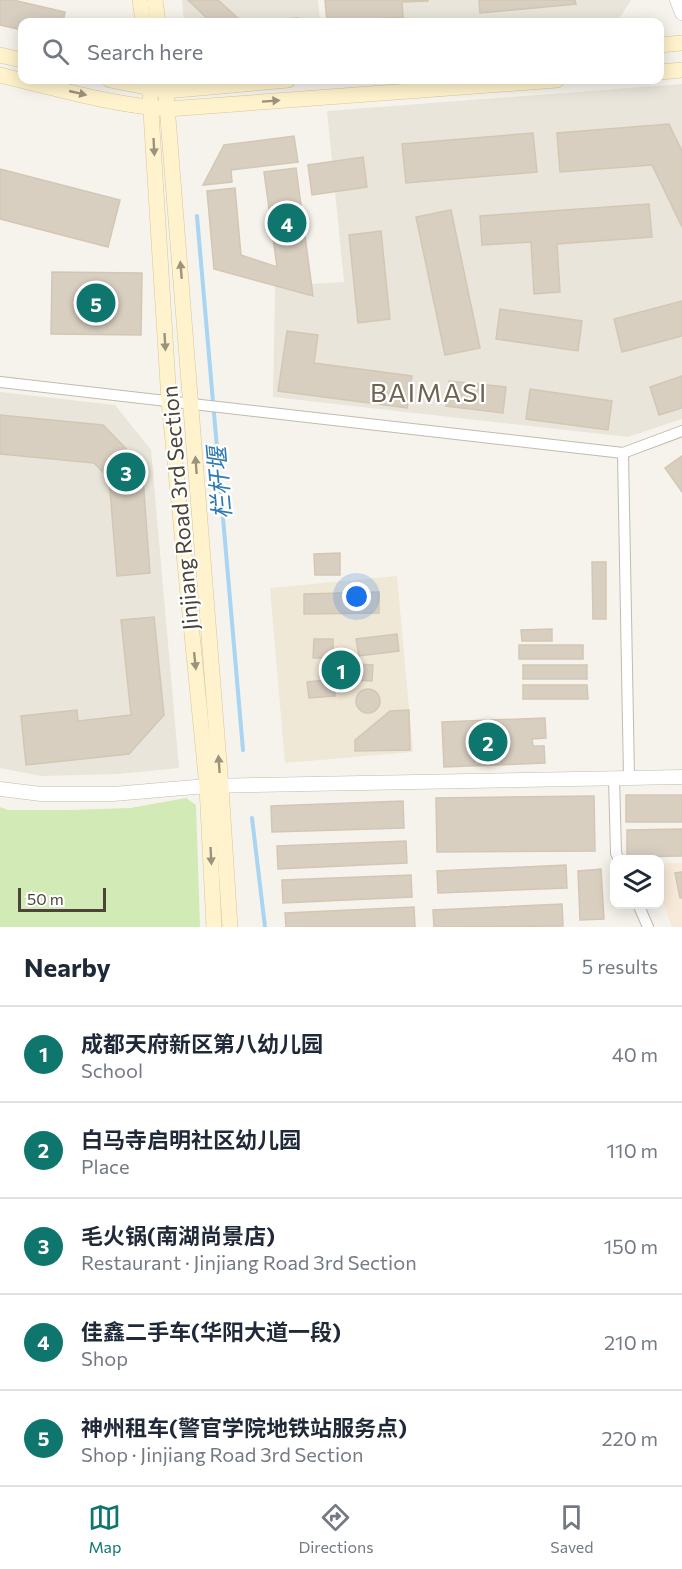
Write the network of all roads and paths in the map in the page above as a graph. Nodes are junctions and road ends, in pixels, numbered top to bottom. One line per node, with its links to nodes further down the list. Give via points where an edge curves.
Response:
1 (140, 0): 5 (main road)
2 (155, 0): 6 (main road)
3 (677, 0): 4 (street)
4 (682, 13)
5 (142, 18)
6 (157, 18)
7 (682, 43): 8 (main road)
8 (664, 45)
9 (0, 55): 10 (main road)
10 (18, 59)
11 (682, 70): 12 (main road)
12 (664, 72)
13 (0, 75): 14 (main road, one-way to 14)
14 (18, 79)
15 (40, 84): 20 (main road, one-way to 20)
16 (149, 84): 19 (main road); 20 (main road, Jinjiang Road 3rd Section)
17 (190, 84): 19 (main road)
18 (503, 84): 21 (main road, one-way to 18)
19 (166, 85): 21 (main road, Jinjiang Road 3rd Section)
20 (151, 108): 21 (main road); 23 (main road, Jinjiang Road 3rd Section, one-way to 23)
21 (168, 109): 24 (main road, Jinjiang Road 3rd Section, one-way to 21)
22 (0, 382): 23 (street)
23 (169, 401): 24 (street); 30 (main road, Jinjiang Road 3rd Section, one-way to 30)
24 (191, 404): 26 (street); 30 (main road, Jinjiang Road 3rd Section, one-way to 24)
25 (682, 431): 26 (street)
26 (623, 453): 27 (street)
27 (629, 777): 28 (street); 29 (street)
28 (682, 777)
29 (614, 778): 30 (street); 32 (street)
30 (214, 787): 31 (street, via 113,794 41,794); 34 (main road, Jinjiang Road 3rd Section, one-way to 34); 35 (main road, Jinjiang Road 3rd Section)
31 (0, 789)
32 (617, 855)
33 (640, 909): 36 (street)
34 (214, 927)
35 (230, 927)
36 (648, 927)

